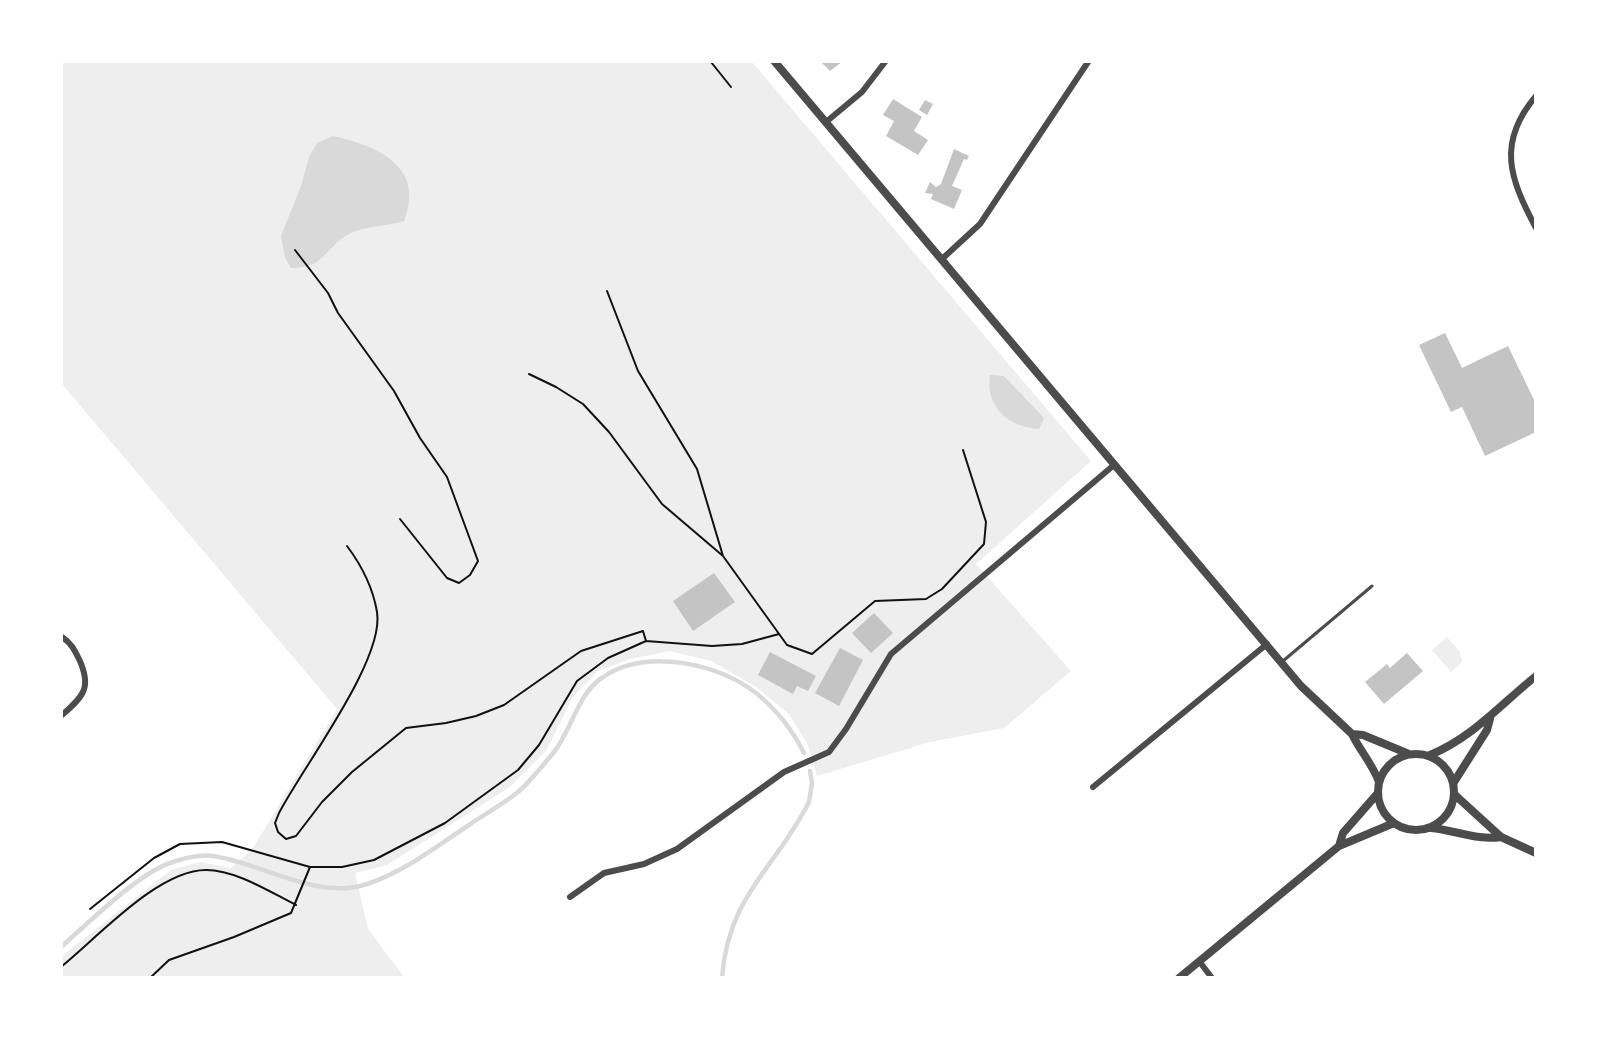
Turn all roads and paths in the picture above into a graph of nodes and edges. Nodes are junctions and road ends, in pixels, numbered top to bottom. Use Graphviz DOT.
graph roads {
  1 [pos="711,62"];
  2 [pos="776,62"];
  3 [pos="885,62"];
  4 [pos="1088,62"];
  5 [pos="731,87"];
  6 [pos="1536,96"];
  7 [pos="826,122"];
  8 [pos="1536,228"];
  9 [pos="295,249"];
  10 [pos="942,259"];
  11 [pos="607,291"];
  12 [pos="530,375"];
  13 [pos="963,450"];
  14 [pos="1114,465"];
  15 [pos="400,519"];
  16 [pos="347,546"];
  17 [pos="723,556"];
  18 [pos="1372,586"];
  19 [pos="779,634"];
  20 [pos="62,637"];
  21 [pos="646,641"];
  22 [pos="1267,644"];
  23 [pos="1282,663"];
  24 [pos="1536,676"];
  25 [pos="62,715"];
  26 [pos="1490,719"];
  27 [pos="1352,734"];
  28 [pos="1409,754"];
  29 [pos="1430,755"];
  30 [pos="1379,782"];
  31 [pos="1454,782"];
  32 [pos="1093,787"];
  33 [pos="1378,793"];
  34 [pos="1455,795"];
  35 [pos="1394,823"];
  36 [pos="1430,828"];
  37 [pos="1501,837"];
  38 [pos="1339,846"];
  39 [pos="1536,853"];
  40 [pos="310,867"];
  41 [pos="570,897"];
  42 [pos="297,905"];
  43 [pos="90,909"];
  44 [pos="1199,961"];
  45 [pos="62,966"];
  46 [pos="150,978"];
  47 [pos="1179,978"];
  48 [pos="1212,978"];
  1 -- 5 [label="path"];
  2 -- 7 [label="street"];
  3 -- 7 [label="street"];
  4 -- 10 [label="street"];
  6 -- 8 [label="street"];
  7 -- 10 [label="street"];
  9 -- 15 [label="path"];
  10 -- 14 [label="street"];
  11 -- 17 [label="path"];
  12 -- 17 [label="path"];
  13 -- 19 [label="path"];
  14 -- 22 [label="street"];
  14 -- 41 [label="street"];
  16 -- 21 [label="path"];
  17 -- 19 [label="path"];
  18 -- 23 [label="lane"];
  19 -- 21 [label="path"];
  20 -- 25 [label="street"];
  21 -- 40 [label="path"];
  22 -- 23 [label="street"];
  22 -- 32 [label="street"];
  23 -- 27 [label="street"];
  24 -- 26 [label="street"];
  26 -- 29 [label="street"];
  26 -- 31 [label="street"];
  27 -- 28 [label="street"];
  27 -- 30 [label="street"];
  28 -- 29 [label="street"];
  28 -- 30 [label="street"];
  29 -- 31 [label="street"];
  30 -- 33 [label="street"];
  31 -- 34 [label="street"];
  33 -- 35 [label="street"];
  33 -- 38 [label="street"];
  34 -- 36 [label="street"];
  34 -- 37 [label="street"];
  35 -- 36 [label="street"];
  35 -- 38 [label="street"];
  36 -- 37 [label="street"];
  37 -- 39 [label="street"];
  38 -- 44 [label="street"];
  40 -- 42 [label="path"];
  40 -- 43 [label="path"];
  42 -- 45 [label="path"];
  42 -- 46 [label="path"];
  44 -- 47 [label="street"];
  44 -- 48 [label="street"];
}
